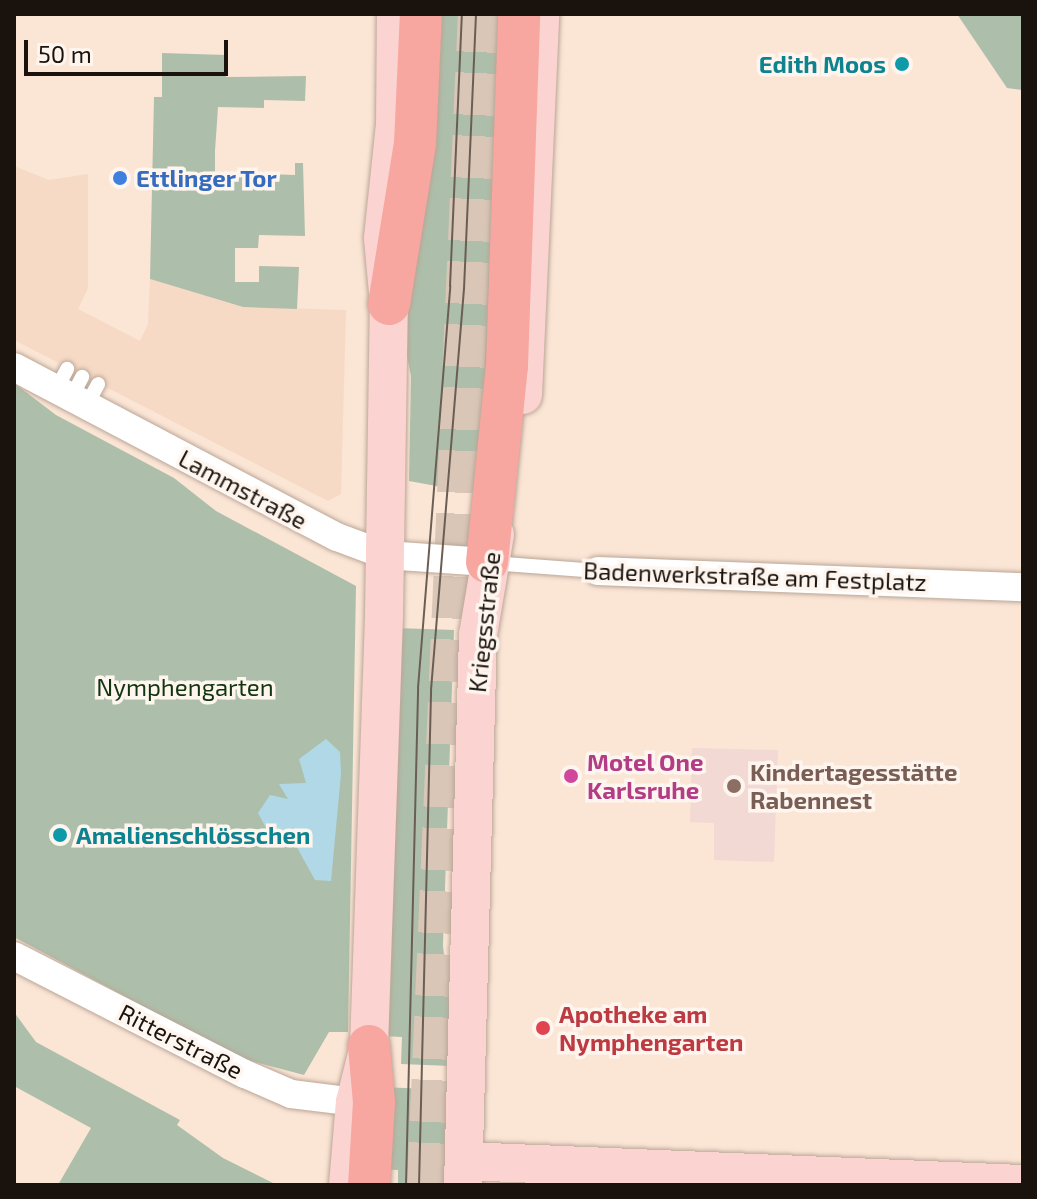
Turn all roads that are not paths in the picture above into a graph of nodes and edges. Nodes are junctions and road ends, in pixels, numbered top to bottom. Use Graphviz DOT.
graph roads {
  1 [pos="396,14"];
  2 [pos="421,14"];
  3 [pos="519,14"];
  4 [pos="540,14"];
  5 [pos="389,304"];
  6 [pos="14,367"];
  7 [pos="385,555"];
  8 [pos="487,562"];
  9 [pos="598,571"];
  10 [pos="1023,587"];
  11 [pos="14,956"];
  12 [pos="369,1046"];
  13 [pos="355,1102"];
  14 [pos="464,1173"];
  15 [pos="1017,1184"];
  16 [pos="348,1185"];
  17 [pos="369,1185"];
  1 -- 5 [label="main road"];
  2 -- 5 [label="main road"];
  3 -- 8 [label="main road"];
  4 -- 8 [label="main road, Kriegsstraße"];
  5 -- 7 [label="main road"];
  6 -- 7 [label="street, Lammstraße"];
  7 -- 8 [label="street, Lammstraße"];
  7 -- 12 [label="main road"];
  8 -- 9 [label="lane, Badenwerkstraße am Festplatz"];
  8 -- 14 [label="main road, Kriegsstraße"];
  9 -- 10 [label="street, Badenwerkstraße am Festplatz"];
  11 -- 13 [label="street, Ritterstraße"];
  12 -- 13 [label="main road"];
  12 -- 17 [label="main road"];
  13 -- 16 [label="main road"];
  14 -- 15 [label="main road"];
}
